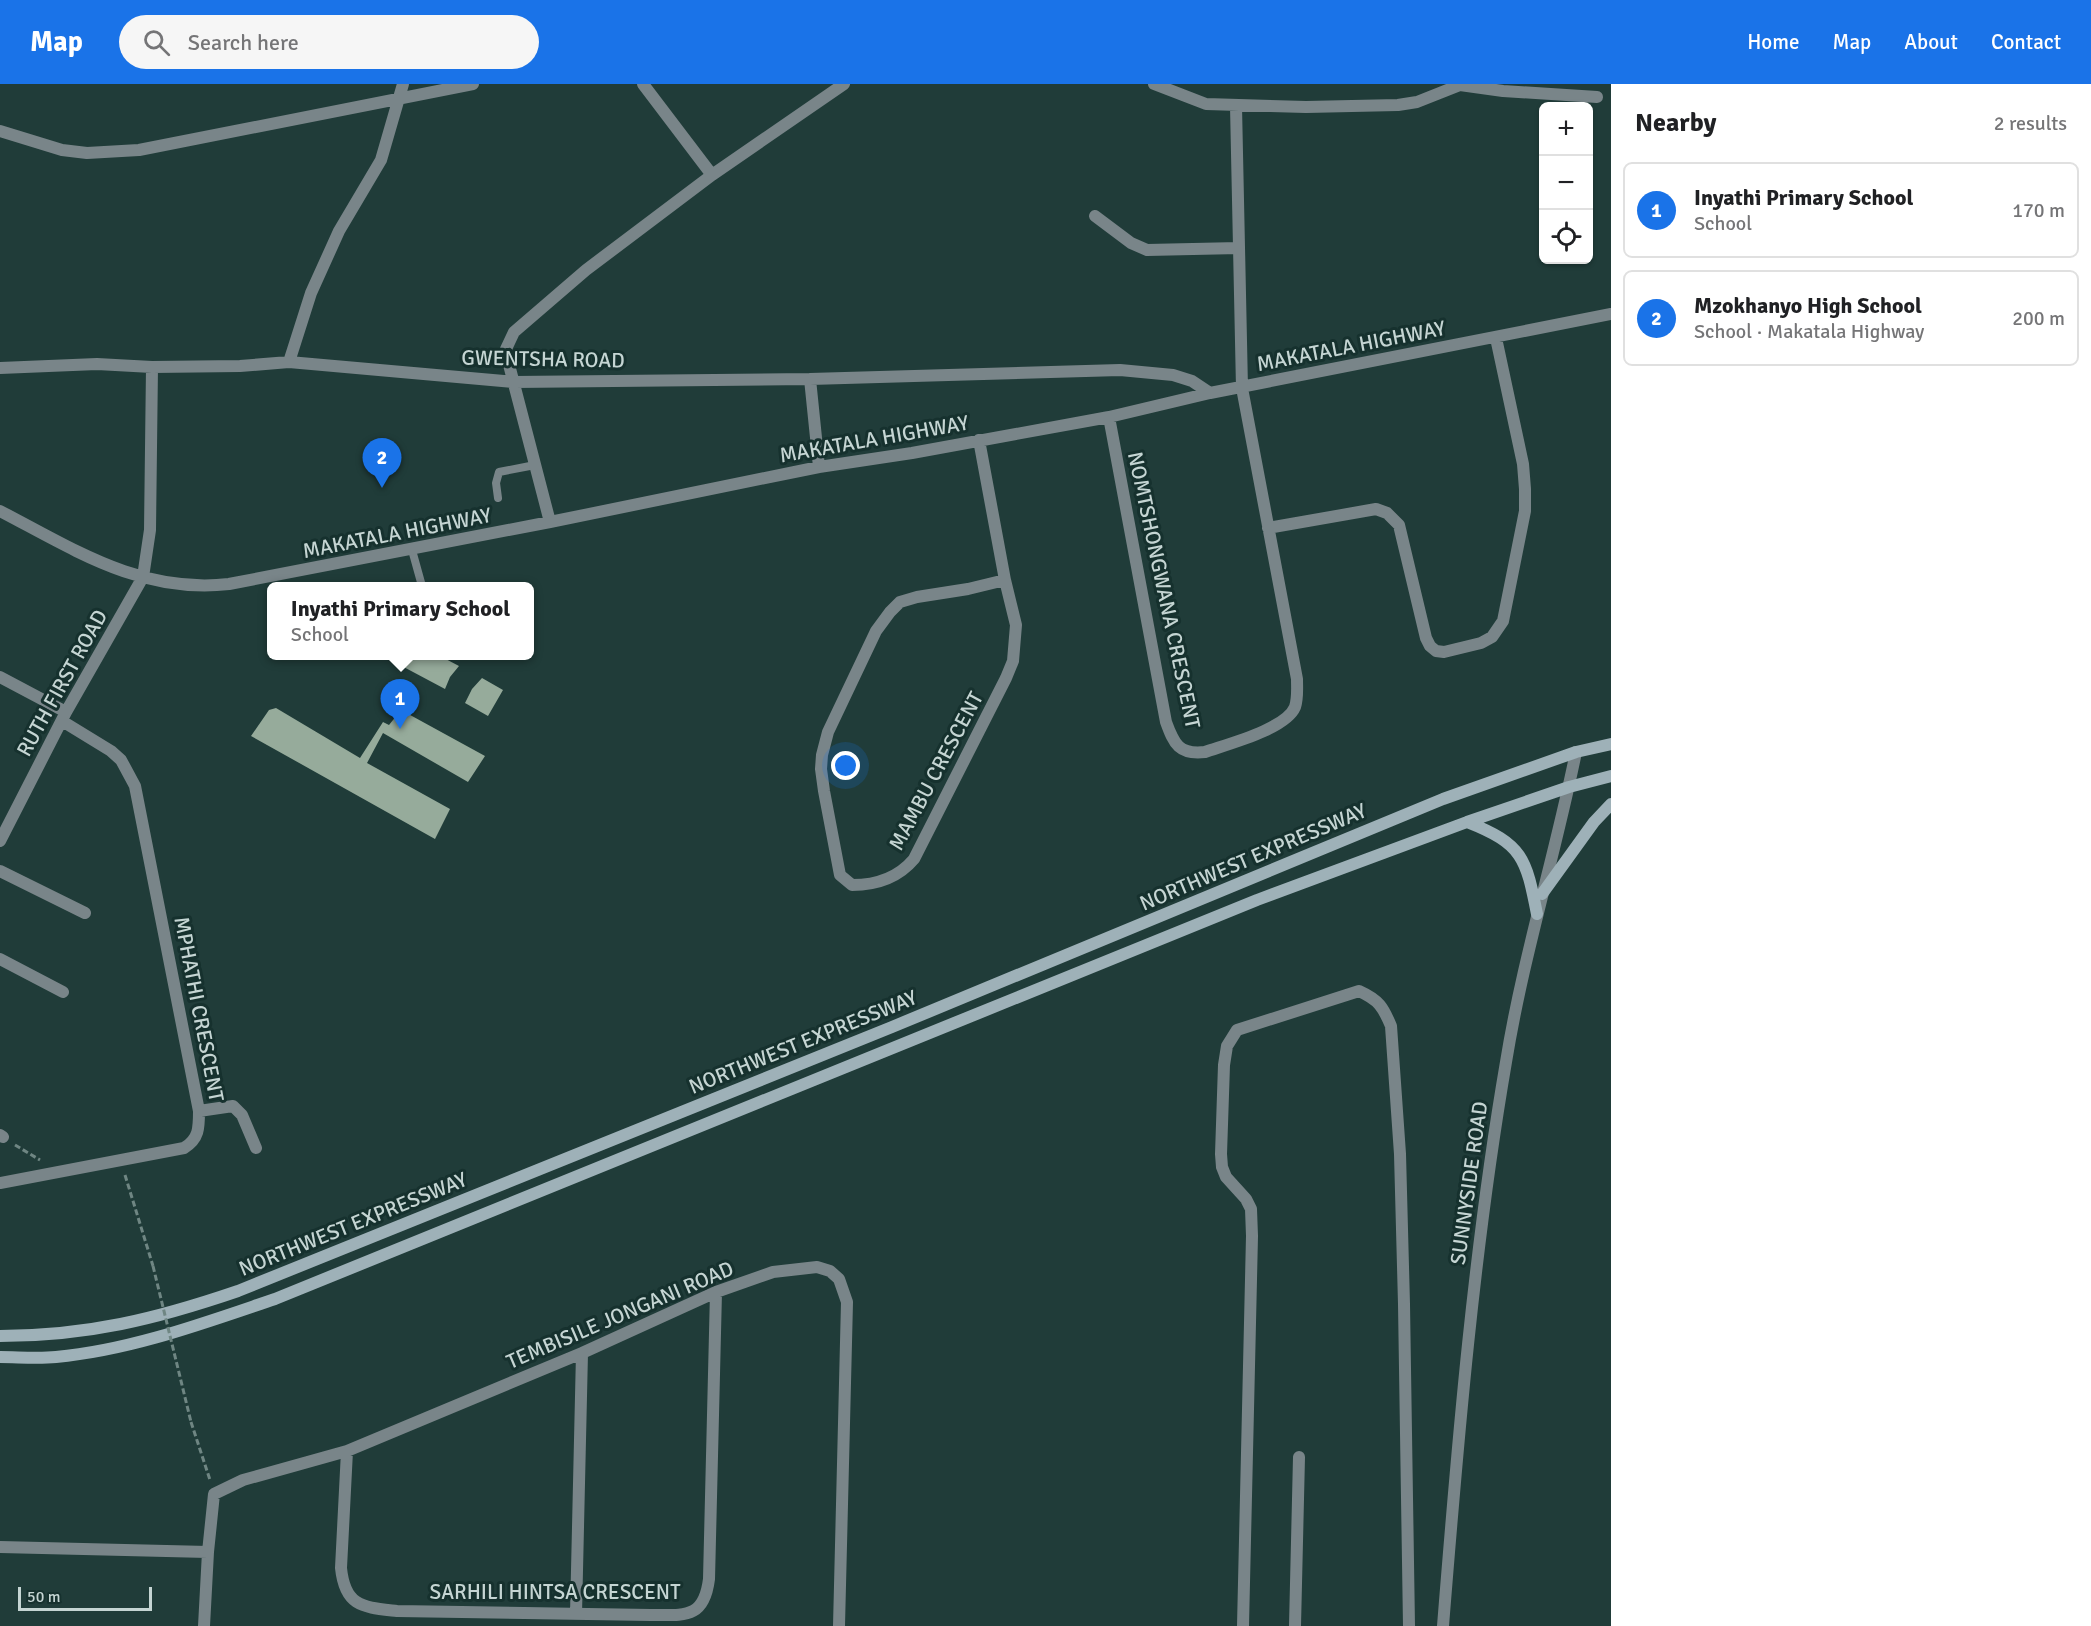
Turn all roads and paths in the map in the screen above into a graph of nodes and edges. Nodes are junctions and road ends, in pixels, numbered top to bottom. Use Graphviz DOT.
graph roads {
  1 [pos="404,84"];
  2 [pos="473,84"];
  3 [pos="643,84"];
  4 [pos="844,84"];
  5 [pos="1154,84"];
  6 [pos="1460,84"];
  7 [pos="1597,97"];
  8 [pos="400,99"];
  9 [pos="1236,106"];
  10 [pos="0,131"];
  11 [pos="712,175"];
  12 [pos="1095,216"];
  13 [pos="1239,248"];
  14 [pos="1611,314"];
  15 [pos="1496,338"];
  16 [pos="290,362"];
  17 [pos="152,367"];
  18 [pos="0,368"];
  19 [pos="810,379"];
  20 [pos="514,382"];
  21 [pos="1242,387"];
  22 [pos="1210,393"];
  23 [pos="1109,417"];
  24 [pos="980,440"];
  25 [pos="535,465"];
  26 [pos="819,467"];
  27 [pos="498,498"];
  28 [pos="0,511"];
  29 [pos="550,522"];
  30 [pos="1268,528"];
  31 [pos="412,550"];
  32 [pos="143,577"];
  33 [pos="1005,579"];
  34 [pos="421,582"];
  35 [pos="0,677"];
  36 [pos="64,716"];
  37 [pos="1611,744"];
  38 [pos="1576,752"];
  39 [pos="1611,776"];
  40 [pos="1569,787"];
  41 [pos="1611,804"];
  42 [pos="1467,822"];
  43 [pos="0,841"];
  44 [pos="0,871"];
  45 [pos="1542,894"];
  46 [pos="85,913"];
  47 [pos="1537,914"];
  48 [pos="0,959"];
  49 [pos="63,992"];
  50 [pos="199,1111"];
  51 [pos="2,1136"];
  52 [pos="256,1148"];
  53 [pos="121,1161"];
  54 [pos="60,1172"];
  55 [pos="0,1183"];
  56 [pos="716,1293"];
  57 [pos="0,1336"];
  58 [pos="582,1353"];
  59 [pos="0,1357"];
  60 [pos="347,1451"];
  61 [pos="1299,1457"];
  62 [pos="214,1494"];
  63 [pos="0,1547"];
  64 [pos="208,1552"];
  65 [pos="576,1614"];
  66 [pos="204,1626"];
  67 [pos="839,1626"];
  68 [pos="1243,1626"];
  69 [pos="1295,1626"];
  70 [pos="1409,1626"];
  71 [pos="1443,1626"];
  1 -- 8 [label="street"];
  2 -- 8 [label="street"];
  3 -- 11 [label="street"];
  4 -- 11 [label="street"];
  5 -- 9 [label="street"];
  6 -- 7 [label="street"];
  6 -- 9 [label="street"];
  8 -- 10 [label="street"];
  8 -- 16 [label="street"];
  9 -- 13 [label="street, NOMTSHONGWANA CRESCENT"];
  11 -- 20 [label="street"];
  12 -- 13 [label="street"];
  13 -- 21 [label="street, NOMTSHONGWANA CRESCENT"];
  14 -- 15 [label="street, MAKATALA HIGHWAY"];
  15 -- 21 [label="street, MAKATALA HIGHWAY"];
  15 -- 30 [label="street"];
  16 -- 17 [label="street, GWENTSHA ROAD"];
  16 -- 20 [label="street, GWENTSHA ROAD"];
  17 -- 18 [label="street, GWENTSHA ROAD"];
  17 -- 32 [label="street"];
  19 -- 20 [label="street, GWENTSHA ROAD"];
  19 -- 22 [label="street, GWENTSHA ROAD"];
  19 -- 26 [label="street"];
  20 -- 25 [label="street"];
  21 -- 22 [label="street, MAKATALA HIGHWAY"];
  21 -- 30 [label="street, NOMTSHONGWANA CRESCENT"];
  22 -- 23 [label="street, MAKATALA HIGHWAY"];
  23 -- 24 [label="street, MAKATALA HIGHWAY"];
  23 -- 30 [label="street, NOMTSHONGWANA CRESCENT"];
  24 -- 26 [label="street, MAKATALA HIGHWAY"];
  24 -- 33 [label="street, MAMBU CRESCENT"];
  25 -- 27 [label="lane"];
  25 -- 29 [label="street"];
  26 -- 29 [label="street, MAKATALA HIGHWAY"];
  28 -- 32 [label="street, MAKATALA HIGHWAY"];
  29 -- 31 [label="street, MAKATALA HIGHWAY"];
  31 -- 32 [label="street, MAKATALA HIGHWAY"];
  31 -- 34 [label="lane"];
  32 -- 36 [label="street, RUTH FIRST ROAD"];
  33 -- 33 [label="street, MAMBU CRESCENT"];
  35 -- 36 [label="street, MPHATHI CRESCENT"];
  36 -- 43 [label="street, RUTH FIRST ROAD"];
  36 -- 50 [label="street, MPHATHI CRESCENT"];
  37 -- 38 [label="main road, NORTHWEST EXPRESSWAY"];
  38 -- 40 [label="street, SUNNYSIDE ROAD"];
  38 -- 57 [label="main road, NORTHWEST EXPRESSWAY"];
  39 -- 40 [label="main road, NORTHWEST EXPRESSWAY"];
  40 -- 42 [label="main road, NORTHWEST EXPRESSWAY"];
  40 -- 45 [label="street, SUNNYSIDE ROAD"];
  41 -- 45 [label="main road"];
  42 -- 47 [label="main road"];
  42 -- 59 [label="main road, NORTHWEST EXPRESSWAY"];
  44 -- 46 [label="street"];
  45 -- 47 [label="street, SUNNYSIDE ROAD"];
  47 -- 71 [label="street, SUNNYSIDE ROAD"];
  48 -- 49 [label="street"];
  50 -- 52 [label="street"];
  50 -- 53 [label="street, MPHATHI CRESCENT"];
  51 -- 54 [label="path"];
  53 -- 54 [label="street, MPHATHI CRESCENT"];
  53 -- 62 [label="path, bridge"];
  54 -- 55 [label="street, MPHATHI CRESCENT"];
  56 -- 58 [label="street, TEMBISILE JONGANI ROAD"];
  56 -- 65 [label="street, SARHILI HINTSA CRESCENT"];
  56 -- 67 [label="street, TEMBISILE JONGANI ROAD"];
  58 -- 60 [label="street, TEMBISILE JONGANI ROAD"];
  58 -- 65 [label="street"];
  60 -- 62 [label="street, TEMBISILE JONGANI ROAD"];
  60 -- 65 [label="street, SARHILI HINTSA CRESCENT"];
  61 -- 69 [label="street"];
  62 -- 64 [label="street"];
  63 -- 64 [label="street"];
  64 -- 66 [label="street"];
  68 -- 70 [label="street"];
}
